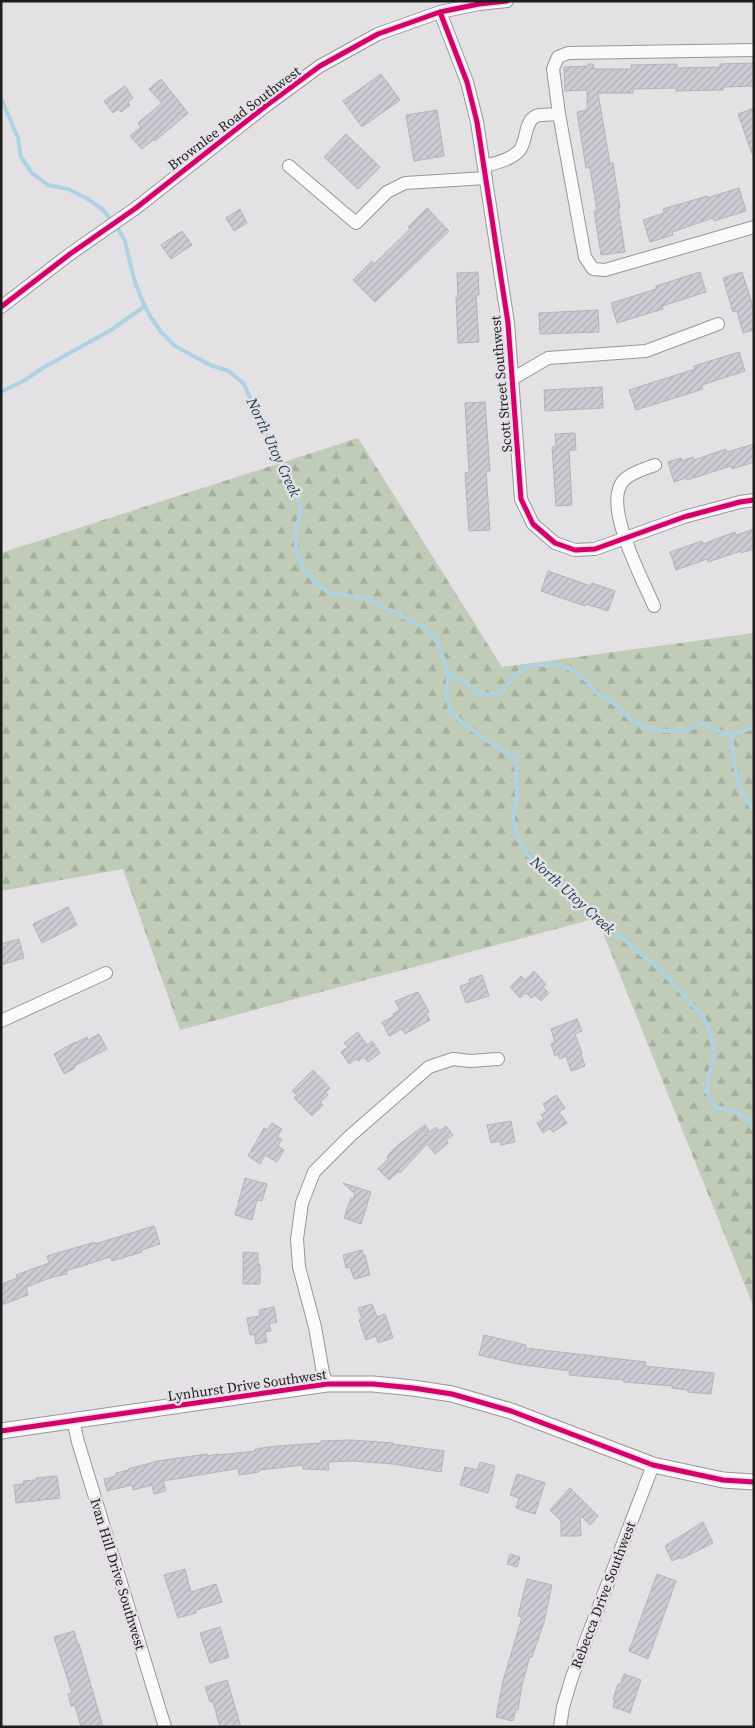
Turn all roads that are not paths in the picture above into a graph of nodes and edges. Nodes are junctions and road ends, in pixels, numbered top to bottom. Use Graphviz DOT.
graph roads {
  1 [pos="507,1"];
  2 [pos="440,12"];
  3 [pos="754,50"];
  4 [pos="559,114"];
  5 [pos="288,166"];
  6 [pos="485,172"];
  7 [pos="754,227"];
  8 [pos="1,307"];
  9 [pos="718,324"];
  10 [pos="512,379"];
  11 [pos="655,465"];
  12 [pos="754,500"];
  13 [pos="625,539"];
  14 [pos="654,606"];
  15 [pos="106,973"];
  16 [pos="1,1021"];
  17 [pos="498,1059"];
  18 [pos="327,1384"];
  19 [pos="73,1420"];
  20 [pos="1,1431"];
  21 [pos="653,1465"];
  22 [pos="754,1482"];
  23 [pos="165,1727"];
  24 [pos="560,1727"];
  1 -- 2 [label="street, Brownlee Road Southwest"];
  2 -- 6 [label="street, Scott Street Southwest"];
  2 -- 8 [label="street, Brownlee Road Southwest"];
  3 -- 4 [label="street"];
  4 -- 6 [label="street"];
  4 -- 7 [label="street"];
  5 -- 6 [label="street"];
  6 -- 10 [label="street, Scott Street Southwest"];
  9 -- 10 [label="street"];
  10 -- 13 [label="street, Scott Street Southwest"];
  11 -- 13 [label="street"];
  12 -- 13 [label="street, Scott Street Southwest"];
  13 -- 14 [label="street"];
  15 -- 16 [label="street"];
  17 -- 18 [label="street"];
  18 -- 19 [label="street, Lynhurst Drive Southwest"];
  18 -- 21 [label="street, Lynhurst Drive Southwest"];
  19 -- 20 [label="street, Lynhurst Drive Southwest"];
  19 -- 23 [label="street, Ivan Hill Drive Southwest"];
  21 -- 22 [label="street, Lynhurst Drive Southwest"];
  21 -- 24 [label="street, Rebecca Drive Southwest"];
}
